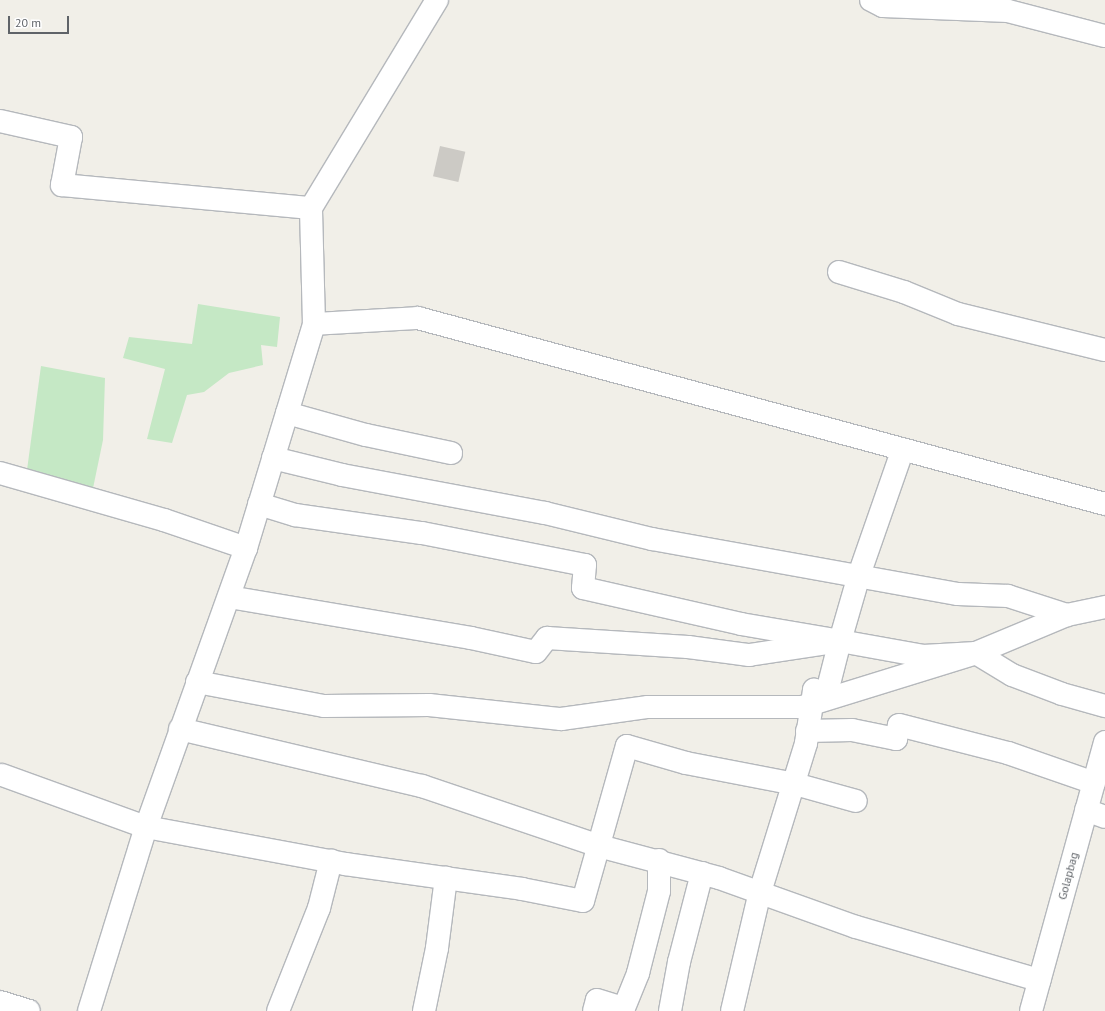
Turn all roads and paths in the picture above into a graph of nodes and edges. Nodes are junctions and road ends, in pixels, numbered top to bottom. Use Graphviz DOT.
graph roads {
  1 [pos="437,0"];
  2 [pos="871,0"];
  3 [pos="1105,36"];
  4 [pos="0,121"];
  5 [pos="311,208"];
  6 [pos="839,272"];
  7 [pos="314,324"];
  8 [pos="1105,350"];
  9 [pos="287,413"];
  10 [pos="904,449"];
  11 [pos="451,453"];
  12 [pos="273,458"];
  13 [pos="0,472"];
  14 [pos="259,504"];
  15 [pos="1105,504"];
  16 [pos="246,548"];
  17 [pos="859,575"];
  18 [pos="229,597"];
  19 [pos="1105,607"];
  20 [pos="1067,615"];
  21 [pos="840,641"];
  22 [pos="976,652"];
  23 [pos="197,682"];
  24 [pos="811,704"];
  25 [pos="1105,706"];
  26 [pos="180,729"];
  27 [pos="807,731"];
  28 [pos="1105,742"];
  29 [pos="1,777"];
  30 [pos="1094,783"];
  31 [pos="794,784"];
  32 [pos="856,801"];
  33 [pos="1096,814"];
  34 [pos="146,827"];
  35 [pos="599,846"];
  36 [pos="660,860"];
  37 [pos="331,861"];
  38 [pos="702,873"];
  39 [pos="446,878"];
  40 [pos="760,892"];
  41 [pos="1040,980"];
  42 [pos="0,1002"];
  43 [pos="29,1011"];
  44 [pos="89,1011"];
  45 [pos="278,1011"];
  46 [pos="424,1011"];
  47 [pos="594,1011"];
  48 [pos="670,1011"];
  49 [pos="732,1011"];
  50 [pos="1031,1011"];
  1 -- 5 [label="street"];
  2 -- 3 [label="street"];
  4 -- 5 [label="street"];
  5 -- 7 [label="street"];
  6 -- 8 [label="street"];
  7 -- 9 [label="street"];
  7 -- 10 [label="street"];
  9 -- 11 [label="street"];
  9 -- 12 [label="street"];
  10 -- 15 [label="street"];
  10 -- 17 [label="street"];
  12 -- 14 [label="street"];
  12 -- 17 [label="street"];
  13 -- 16 [label="street"];
  14 -- 16 [label="street"];
  14 -- 21 [label="street"];
  16 -- 18 [label="street"];
  17 -- 20 [label="street"];
  17 -- 21 [label="street"];
  18 -- 21 [label="street"];
  18 -- 23 [label="street"];
  19 -- 20 [label="street"];
  20 -- 22 [label="street"];
  21 -- 22 [label="street"];
  21 -- 24 [label="street"];
  22 -- 24 [label="street"];
  22 -- 25 [label="street"];
  23 -- 24 [label="street"];
  23 -- 26 [label="street"];
  24 -- 27 [label="street"];
  26 -- 34 [label="street"];
  26 -- 35 [label="street"];
  27 -- 30 [label="street"];
  27 -- 31 [label="street"];
  28 -- 30 [label="street, Golapbag"];
  29 -- 34 [label="street"];
  30 -- 33 [label="street, Golapbag"];
  31 -- 32 [label="street"];
  31 -- 35 [label="street"];
  31 -- 40 [label="street"];
  33 -- 41 [label="street, Golapbag"];
  34 -- 37 [label="street"];
  34 -- 44 [label="street"];
  35 -- 36 [label="street"];
  35 -- 39 [label="street"];
  36 -- 38 [label="street"];
  36 -- 47 [label="street"];
  37 -- 39 [label="street"];
  37 -- 45 [label="street"];
  38 -- 40 [label="street"];
  38 -- 48 [label="street"];
  39 -- 46 [label="street"];
  40 -- 41 [label="street"];
  40 -- 49 [label="street"];
  41 -- 50 [label="street, Golapbag"];
  42 -- 43 [label="street"];
}
